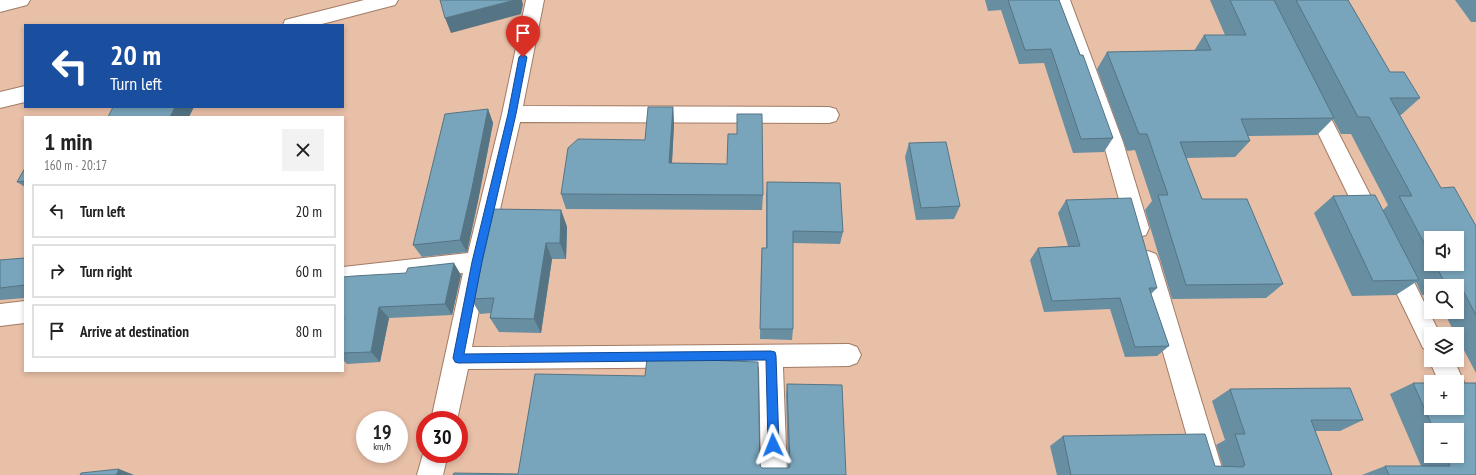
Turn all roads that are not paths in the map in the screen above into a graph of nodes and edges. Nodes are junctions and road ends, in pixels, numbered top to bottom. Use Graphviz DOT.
graph roads {
  1 [pos="21,0"];
  2 [pos="389,0"];
  3 [pos="535,0"];
  4 [pos="1061,0"];
  5 [pos="0,6"];
  6 [pos="296,24"];
  7 [pos="1304,85"];
  8 [pos="24,94"];
  9 [pos="0,100"];
  10 [pos="512,114"];
  11 [pos="829,115"];
  12 [pos="477,262"];
  13 [pos="344,277"];
  14 [pos="24,312"];
  15 [pos="0,315"];
  16 [pos="1425,327"];
  17 [pos="849,355"];
  18 [pos="771,356"];
  19 [pos="458,358"];
  20 [pos="446,411"];
  21 [pos="433,463"];
  22 [pos="430,475"];
  23 [pos="774,475"];
  24 [pos="1211,475"];
  1 -- 5 [label="street"];
  2 -- 6 [label="street"];
  3 -- 10 [label="street"];
  4 -- 24 [label="street"];
  7 -- 16 [label="street"];
  8 -- 9 [label="street"];
  10 -- 11 [label="street"];
  10 -- 12 [label="street"];
  12 -- 13 [label="street"];
  12 -- 19 [label="street"];
  14 -- 15 [label="street"];
  17 -- 18 [label="street"];
  18 -- 19 [label="street"];
  18 -- 23 [label="street"];
  19 -- 20 [label="street"];
  21 -- 22 [label="street"];
}
